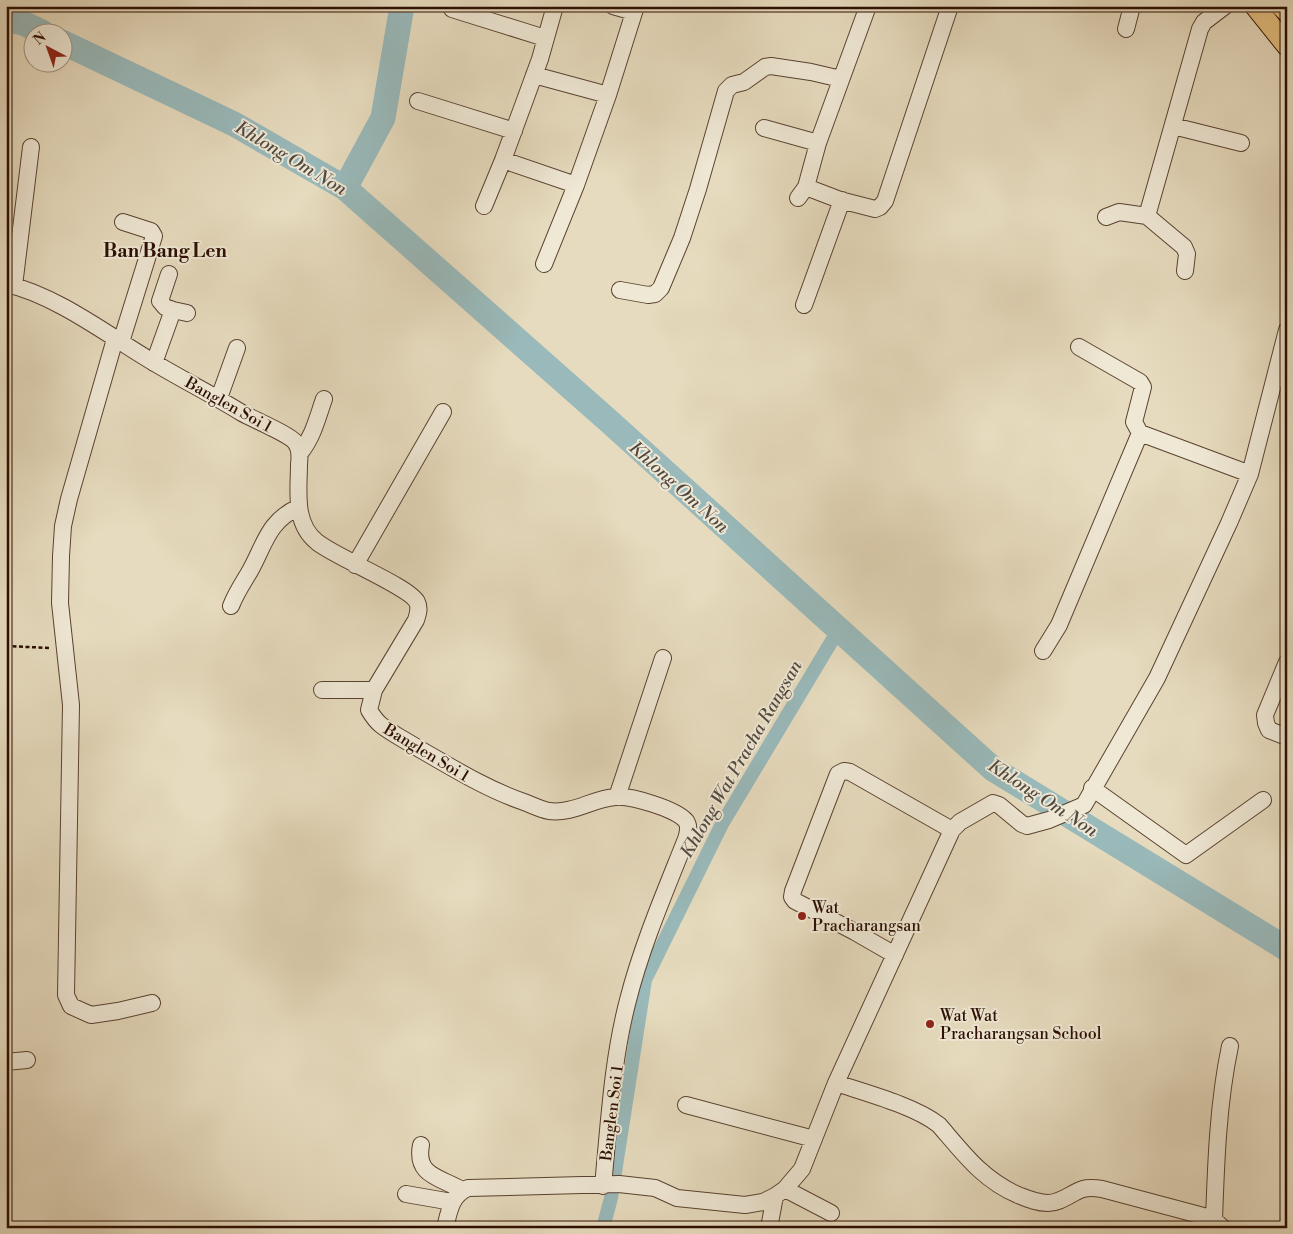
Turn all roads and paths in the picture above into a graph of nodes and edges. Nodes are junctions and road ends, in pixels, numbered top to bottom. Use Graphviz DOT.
graph roads {
  1 [pos="555,6"];
  2 [pos="613,6"];
  3 [pos="868,6"];
  4 [pos="950,6"];
  5 [pos="1132,6"];
  6 [pos="1225,6"];
  7 [pos="1254,6"];
  8 [pos="1282,6"];
  9 [pos="452,9"];
  10 [pos="635,9"];
  11 [pos="474,11"];
  12 [pos="1287,11"];
  13 [pos="1126,29"];
  14 [pos="545,38"];
  15 [pos="1287,46"];
  16 [pos="534,75"];
  17 [pos="841,79"];
  18 [pos="608,95"];
  19 [pos="418,101"];
  20 [pos="1174,126"];
  21 [pos="764,128"];
  22 [pos="514,131"];
  23 [pos="1242,142"];
  24 [pos="818,143"];
  25 [pos="31,147"];
  26 [pos="504,160"];
  27 [pos="576,185"];
  28 [pos="842,200"];
  29 [pos="484,206"];
  30 [pos="1147,216"];
  31 [pos="1106,217"];
  32 [pos="123,222"];
  33 [pos="544,264"];
  34 [pos="1185,271"];
  35 [pos="169,274"];
  36 [pos="10,285"];
  37 [pos="620,290"];
  38 [pos="804,305"];
  39 [pos="1287,330"];
  40 [pos="118,340"];
  41 [pos="1079,347"];
  42 [pos="237,348"];
  43 [pos="154,363"];
  44 [pos="218,398"];
  45 [pos="324,399"];
  46 [pos="443,412"];
  47 [pos="1140,433"];
  48 [pos="300,453"];
  49 [pos="1250,474"];
  50 [pos="299,507"];
  51 [pos="355,565"];
  52 [pos="231,606"];
  53 [pos="6,646"];
  54 [pos="65,649"];
  55 [pos="1043,651"];
  56 [pos="663,658"];
  57 [pos="1287,662"];
  58 [pos="322,690"];
  59 [pos="374,690"];
  60 [pos="1287,737"];
  61 [pos="1092,788"];
  62 [pos="617,796"];
  63 [pos="1264,800"];
  64 [pos="952,830"];
  65 [pos="895,955"];
  66 [pos="152,1003"];
  67 [pos="1230,1046"];
  68 [pos="27,1060"];
  69 [pos="6,1062"];
  70 [pos="836,1083"];
  71 [pos="686,1105"];
  72 [pos="814,1139"];
  73 [pos="421,1145"];
  74 [pos="609,1185"];
  75 [pos="780,1193"];
  76 [pos="406,1194"];
  77 [pos="457,1196"];
  78 [pos="831,1213"];
  79 [pos="1218,1224"];
  80 [pos="445,1228"];
  81 [pos="769,1228"];
  1 -- 14 [label="street"];
  2 -- 10 [label="street"];
  3 -- 17 [label="street"];
  4 -- 28 [label="street"];
  5 -- 13 [label="street"];
  6 -- 20 [label="street"];
  7 -- 15 [label="main road"];
  8 -- 12 [label="main road"];
  9 -- 11 [label="street"];
  10 -- 18 [label="street"];
  11 -- 14 [label="street"];
  14 -- 16 [label="street"];
  16 -- 18 [label="street"];
  16 -- 22 [label="street"];
  17 -- 24 [label="street"];
  17 -- 37 [label="street"];
  18 -- 27 [label="street"];
  19 -- 22 [label="street"];
  20 -- 23 [label="street"];
  20 -- 30 [label="street"];
  21 -- 24 [label="street"];
  22 -- 26 [label="street"];
  24 -- 28 [label="street"];
  25 -- 36 [label="street"];
  26 -- 27 [label="street"];
  26 -- 29 [label="street"];
  27 -- 33 [label="street"];
  28 -- 38 [label="street"];
  30 -- 31 [label="street"];
  30 -- 34 [label="street"];
  32 -- 40 [label="street"];
  35 -- 43 [label="street"];
  36 -- 40 [label="street, Banglen Soi 1"];
  39 -- 49 [label="street"];
  40 -- 43 [label="street, Banglen Soi 1"];
  40 -- 54 [label="street"];
  41 -- 47 [label="street"];
  42 -- 44 [label="street"];
  43 -- 44 [label="street, Banglen Soi 1"];
  44 -- 48 [label="street, Banglen Soi 1"];
  45 -- 48 [label="street"];
  46 -- 51 [label="street"];
  47 -- 49 [label="street"];
  47 -- 55 [label="street"];
  48 -- 50 [label="street, Banglen Soi 1"];
  49 -- 61 [label="street"];
  50 -- 51 [label="street, Banglen Soi 1"];
  50 -- 52 [label="street"];
  51 -- 59 [label="street, Banglen Soi 1"];
  53 -- 54 [label="path"];
  54 -- 66 [label="street"];
  56 -- 62 [label="street"];
  57 -- 60 [label="street"];
  58 -- 59 [label="street"];
  59 -- 62 [label="street, Banglen Soi 1"];
  61 -- 63 [label="street"];
  61 -- 64 [label="street"];
  62 -- 74 [label="street, Banglen Soi 1"];
  64 -- 65 [label="street"];
  64 -- 65 [label="street"];
  65 -- 70 [label="street"];
  67 -- 79 [label="street"];
  68 -- 69 [label="street"];
  70 -- 72 [label="street"];
  70 -- 79 [label="street"];
  71 -- 72 [label="street"];
  72 -- 75 [label="street"];
  73 -- 77 [label="street"];
  74 -- 75 [label="street"];
  74 -- 77 [label="street"];
  75 -- 78 [label="street"];
  75 -- 81 [label="street"];
  76 -- 77 [label="street"];
  77 -- 80 [label="street"];
}
